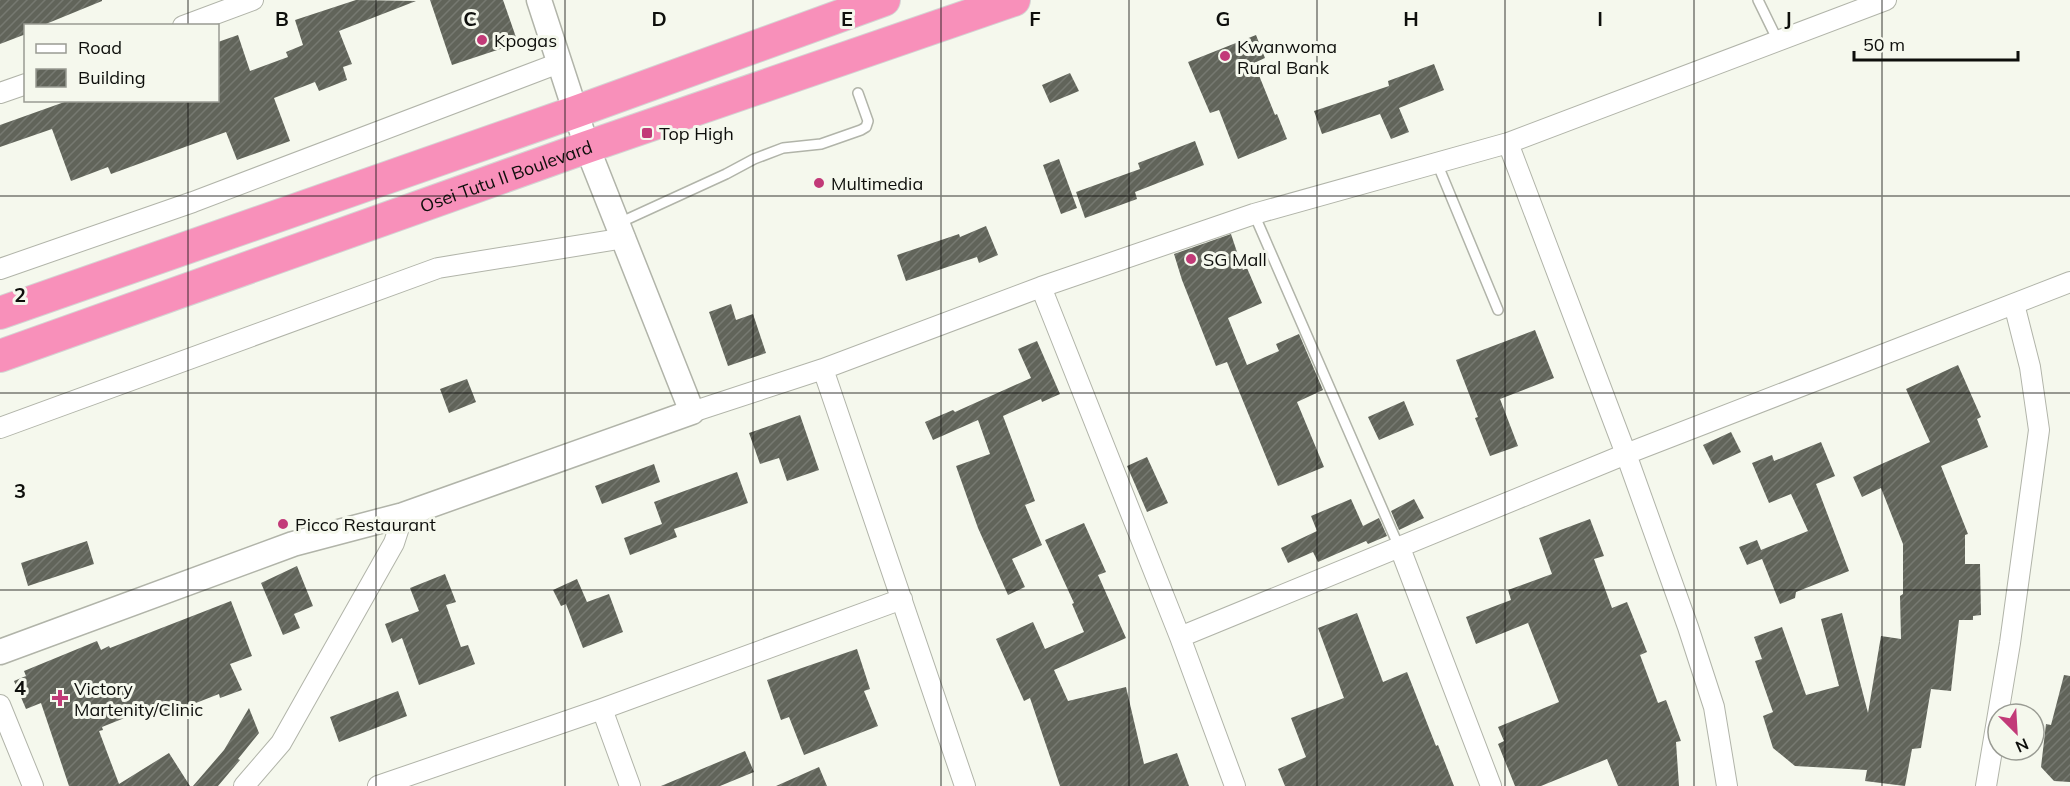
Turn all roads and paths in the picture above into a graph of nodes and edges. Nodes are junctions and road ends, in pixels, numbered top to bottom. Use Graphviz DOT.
graph roads {
  1 [pos="253,0"];
  2 [pos="539,0"];
  3 [pos="885,0"];
  4 [pos="1014,0"];
  5 [pos="1758,0"];
  6 [pos="1886,0"];
  7 [pos="845,8"];
  8 [pos="188,24"];
  9 [pos="1778,41"];
  10 [pos="559,63"];
  11 [pos="24,85"];
  12 [pos="0,93"];
  13 [pos="858,93"];
  14 [pos="574,112"];
  15 [pos="1508,143"];
  16 [pos="587,147"];
  17 [pos="1437,163"];
  18 [pos="1254,214"];
  19 [pos="622,231"];
  20 [pos="0,269"];
  21 [pos="2070,282"];
  22 [pos="1041,287"];
  23 [pos="2014,304"];
  24 [pos="1498,310"];
  25 [pos="0,313"];
  26 [pos="0,356"];
  27 [pos="823,369"];
  28 [pos="692,412"];
  29 [pos="0,428"];
  30 [pos="1626,454"];
  31 [pos="403,515"];
  32 [pos="1400,548"];
  33 [pos="902,599"];
  34 [pos="1180,637"];
  35 [pos="0,652"];
  36 [pos="0,705"];
  37 [pos="602,709"];
  38 [pos="33,786"];
  39 [pos="244,786"];
  40 [pos="378,786"];
  41 [pos="630,786"];
  42 [pos="965,786"];
  43 [pos="1235,786"];
  44 [pos="1491,786"];
  45 [pos="1727,786"];
  46 [pos="1986,786"];
  1 -- 8 [label="street"];
  2 -- 10 [label="street"];
  3 -- 7 [label="highway, Osei Tutu II Boulevard"];
  4 -- 16 [label="highway, Osei Tutu II Boulevard"];
  5 -- 9 [label="lane"];
  6 -- 9 [label="street"];
  7 -- 14 [label="highway, Osei Tutu II Boulevard"];
  9 -- 15 [label="street"];
  10 -- 14 [label="street"];
  10 -- 20 [label="street"];
  11 -- 12 [label="street"];
  13 -- 19 [label="lane"];
  14 -- 16 [label="street"];
  14 -- 25 [label="highway, Osei Tutu II Boulevard"];
  15 -- 17 [label="street"];
  15 -- 30 [label="street"];
  16 -- 19 [label="street"];
  16 -- 26 [label="highway, Osei Tutu II Boulevard"];
  17 -- 18 [label="street"];
  17 -- 24 [label="lane"];
  18 -- 22 [label="street"];
  18 -- 32 [label="lane"];
  19 -- 28 [label="street"];
  19 -- 29 [label="street"];
  21 -- 23 [label="street"];
  22 -- 27 [label="street"];
  22 -- 34 [label="street"];
  23 -- 30 [label="street"];
  23 -- 46 [label="street"];
  27 -- 28 [label="street"];
  27 -- 33 [label="street"];
  28 -- 31 [label="street"];
  30 -- 32 [label="street"];
  30 -- 45 [label="street"];
  31 -- 35 [label="street"];
  31 -- 39 [label="street"];
  32 -- 34 [label="street"];
  32 -- 44 [label="street"];
  33 -- 37 [label="street"];
  33 -- 42 [label="street"];
  34 -- 43 [label="street"];
  36 -- 38 [label="street"];
  37 -- 40 [label="street"];
  37 -- 41 [label="street"];
}
